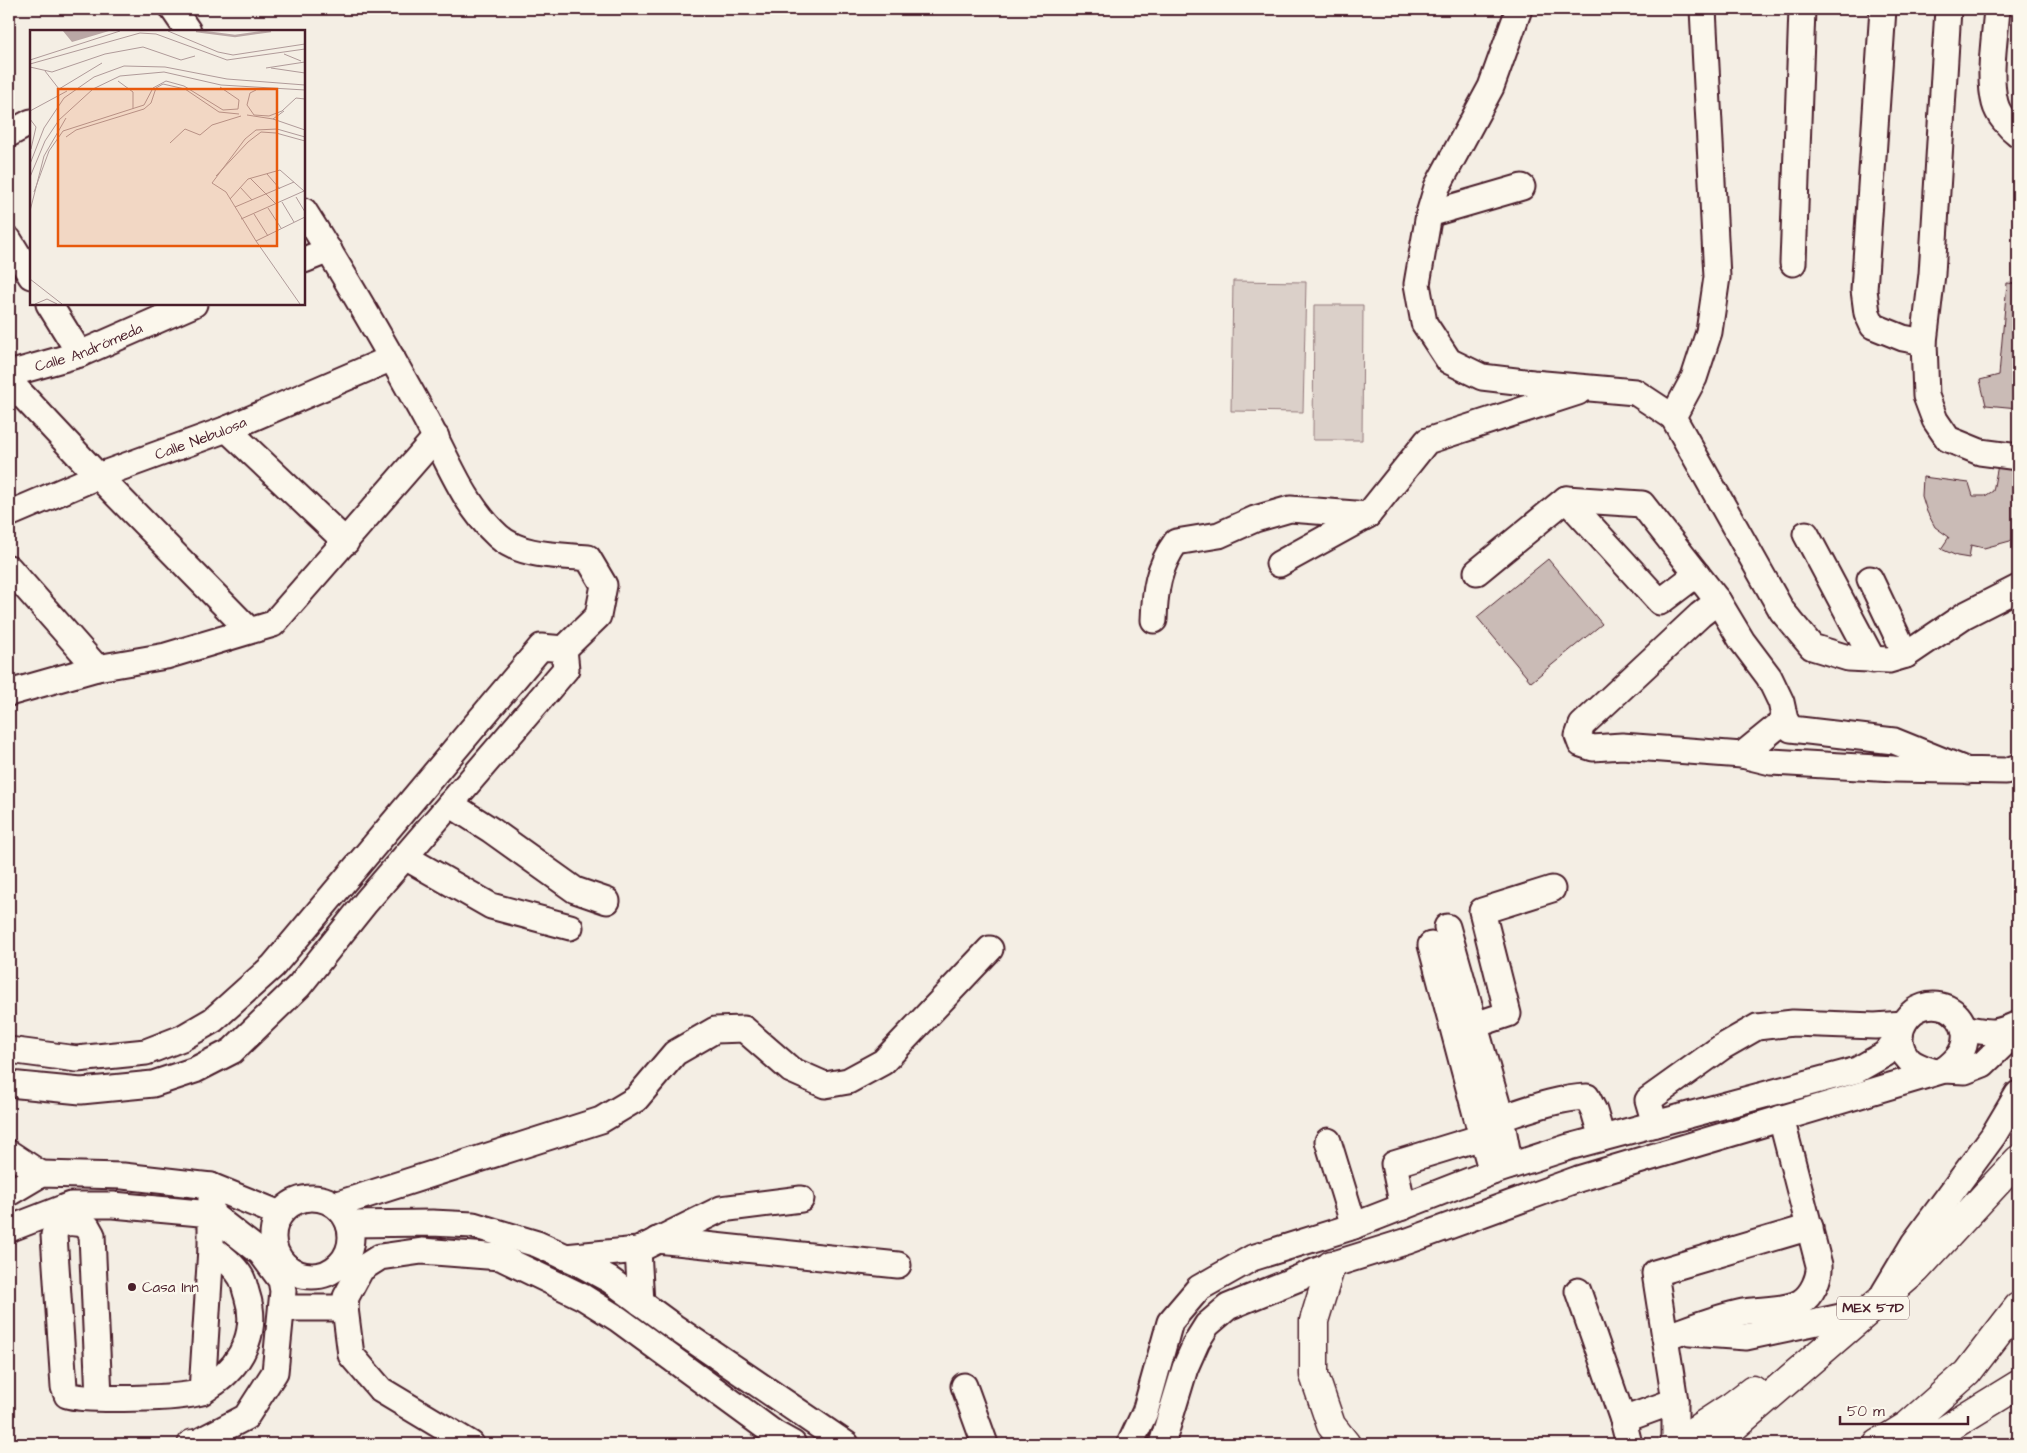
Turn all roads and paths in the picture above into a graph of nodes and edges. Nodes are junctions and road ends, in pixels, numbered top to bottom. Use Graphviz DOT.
graph roads {
  1 [pos="173,9"];
  2 [pos="1519,9"];
  3 [pos="1703,9"];
  4 [pos="1802,9"];
  5 [pos="1883,9"];
  6 [pos="1948,9"];
  7 [pos="1997,9"];
  8 [pos="187,30"];
  9 [pos="30,123"];
  10 [pos="9,134"];
  11 [pos="2018,134"];
  12 [pos="1522,187"];
  13 [pos="305,212"];
  14 [pos="1429,214"];
  15 [pos="9,240"];
  16 [pos="329,250"];
  17 [pos="305,260"];
  18 [pos="1793,263"];
  19 [pos="30,274"];
  20 [pos="50,305"];
  21 [pos="192,305"];
  22 [pos="1924,342"];
  23 [pos="80,354"];
  24 [pos="392,358"];
  25 [pos="9,374"];
  26 [pos="9,381"];
  27 [pos="1590,388"];
  28 [pos="1673,417"];
  29 [pos="227,429"];
  30 [pos="436,437"];
  31 [pos="2018,457"];
  32 [pos="98,476"];
  33 [pos="1566,499"];
  34 [pos="9,514"];
  35 [pos="1368,515"];
  36 [pos="1806,534"];
  37 [pos="346,542"];
  38 [pos="1279,564"];
  39 [pos="9,568"];
  40 [pos="1477,572"];
  41 [pos="1697,574"];
  42 [pos="1870,579"];
  43 [pos="2018,588"];
  44 [pos="1718,601"];
  45 [pos="1154,620"];
  46 [pos="249,630"];
  47 [pos="564,649"];
  48 [pos="1906,655"];
  49 [pos="1873,660"];
  50 [pos="97,668"];
  51 [pos="9,692"];
  52 [pos="1788,724"];
  53 [pos="1894,741"];
  54 [pos="1742,755"];
  55 [pos="1771,762"];
  56 [pos="2018,767"];
  57 [pos="1894,769"];
  58 [pos="1968,771"];
  59 [pos="450,804"];
  60 [pos="405,856"];
  61 [pos="343,884"];
  62 [pos="1552,889"];
  63 [pos="607,901"];
  64 [pos="366,902"];
  65 [pos="570,927"];
  66 [pos="990,949"];
  67 [pos="2018,1024"];
  68 [pos="1475,1025"];
  69 [pos="1964,1028"];
  70 [pos="1902,1030"];
  71 [pos="2018,1030"];
  72 [pos="9,1050"];
  73 [pos="1939,1071"];
  74 [pos="9,1084"];
  75 [pos="2018,1094"];
  76 [pos="1501,1118"];
  77 [pos="1781,1118"];
  78 [pos="1654,1124"];
  79 [pos="1482,1137"];
  80 [pos="1602,1138"];
  81 [pos="1328,1141"];
  82 [pos="1568,1147"];
  83 [pos="9,1153"];
  84 [pos="2018,1160"];
  85 [pos="1501,1169"];
  86 [pos="41,1174"];
  87 [pos="123,1176"];
  88 [pos="1578,1179"];
  89 [pos="211,1186"];
  90 [pos="9,1193"];
  91 [pos="801,1199"];
  92 [pos="113,1205"];
  93 [pos="1403,1207"];
  94 [pos="211,1214"];
  95 [pos="280,1214"];
  96 [pos="342,1214"];
  97 [pos="1354,1226"];
  98 [pos="1810,1227"];
  99 [pos="9,1229"];
  100 [pos="648,1245"];
  101 [pos="211,1248"];
  102 [pos="565,1257"];
  103 [pos="276,1263"];
  104 [pos="898,1265"];
  105 [pos="1330,1265"];
  106 [pos="319,1276"];
  107 [pos="351,1279"];
  108 [pos="1578,1291"];
  109 [pos="641,1303"];
  110 [pos="2018,1307"];
  111 [pos="282,1308"];
  112 [pos="1867,1313"];
  113 [pos="674,1327"];
  114 [pos="1672,1335"];
  115 [pos="653,1346"];
  116 [pos="2018,1385"];
  117 [pos="964,1386"];
  118 [pos="202,1392"];
  119 [pos="99,1398"];
  120 [pos="1675,1401"];
  121 [pos="1624,1420"];
  122 [pos="193,1444"];
  123 [pos="472,1444"];
  124 [pos="793,1444"];
  125 [pos="846,1444"];
  126 [pos="985,1444"];
  127 [pos="1130,1444"];
  128 [pos="1162,1444"];
  129 [pos="1346,1444"];
  130 [pos="1629,1444"];
  131 [pos="1674,1444"];
  132 [pos="1714,1444"];
  133 [pos="1878,1444"];
  134 [pos="1922,1444"];
  1 -- 8 [label="street"];
  2 -- 14 [label="street"];
  3 -- 28 [label="street"];
  4 -- 18 [label="street"];
  5 -- 22 [label="street"];
  6 -- 22 [label="street"];
  7 -- 11 [label="street"];
  9 -- 10 [label="street"];
  12 -- 14 [label="street"];
  13 -- 16 [label="street"];
  14 -- 27 [label="street"];
  15 -- 19 [label="street"];
  16 -- 17 [label="street"];
  16 -- 24 [label="street"];
  20 -- 23 [label="street"];
  21 -- 23 [label="street, Calle Andrómeda"];
  22 -- 31 [label="street"];
  23 -- 25 [label="street, Calle Andrómeda"];
  24 -- 29 [label="street, Calle Nebulosa"];
  24 -- 30 [label="street"];
  26 -- 32 [label="street"];
  27 -- 28 [label="street"];
  27 -- 35 [label="street"];
  28 -- 49 [label="street"];
  29 -- 32 [label="street, Calle Nebulosa"];
  29 -- 37 [label="street"];
  30 -- 37 [label="street"];
  30 -- 47 [label="street"];
  32 -- 34 [label="street, Calle Nebulosa"];
  32 -- 46 [label="street"];
  33 -- 40 [label="street"];
  33 -- 41 [label="street"];
  33 -- 41 [label="street"];
  35 -- 38 [label="street"];
  35 -- 45 [label="street"];
  36 -- 49 [label="street"];
  37 -- 46 [label="street"];
  39 -- 50 [label="street"];
  41 -- 44 [label="street"];
  42 -- 48 [label="street"];
  43 -- 48 [label="street"];
  44 -- 52 [label="street"];
  44 -- 54 [label="street"];
  46 -- 50 [label="street"];
  47 -- 59 [label="street"];
  47 -- 61 [label="street"];
  48 -- 49 [label="street"];
  50 -- 51 [label="street"];
  52 -- 53 [label="street"];
  52 -- 54 [label="street"];
  52 -- 55 [label="street"];
  53 -- 57 [label="street"];
  53 -- 58 [label="street"];
  54 -- 55 [label="street"];
  55 -- 57 [label="street"];
  56 -- 58 [label="street"];
  57 -- 58 [label="street"];
  59 -- 60 [label="street"];
  59 -- 63 [label="street"];
  60 -- 64 [label="street"];
  60 -- 65 [label="street"];
  61 -- 64 [label="street"];
  61 -- 72 [label="street"];
  62 -- 68 [label="street"];
  64 -- 74 [label="street"];
  66 -- 96 [label="street"];
  67 -- 69 [label="street"];
  68 -- 76 [label="street"];
  68 -- 79 [label="street"];
  69 -- 70 [label="street"];
  69 -- 73 [label="street"];
  70 -- 73 [label="street"];
  70 -- 78 [label="street"];
  70 -- 78 [label="street"];
  71 -- 73 [label="street"];
  73 -- 77 [label="street"];
  75 -- 112 [label="street"];
  76 -- 80 [label="street"];
  76 -- 85 [label="street"];
  77 -- 88 [label="street"];
  77 -- 98 [label="street"];
  78 -- 80 [label="street"];
  79 -- 85 [label="street"];
  79 -- 93 [label="street"];
  80 -- 82 [label="street"];
  81 -- 97 [label="street"];
  82 -- 85 [label="street"];
  82 -- 88 [label="street"];
  83 -- 86 [label="street"];
  84 -- 112 [label="highway, MEX 57D"];
  85 -- 93 [label="street"];
  86 -- 87 [label="street"];
  86 -- 90 [label="street"];
  87 -- 89 [label="street"];
  87 -- 92 [label="street"];
  88 -- 105 [label="street"];
  89 -- 94 [label="street"];
  89 -- 95 [label="street"];
  91 -- 100 [label="street"];
  92 -- 94 [label="street"];
  92 -- 99 [label="street"];
  93 -- 97 [label="street"];
  94 -- 101 [label="street"];
  94 -- 103 [label="street"];
  95 -- 96 [label="street"];
  95 -- 103 [label="street"];
  96 -- 102 [label="street"];
  96 -- 107 [label="street"];
  97 -- 127 [label="street"];
  98 -- 114 [label="street"];
  98 -- 114 [label="street"];
  100 -- 102 [label="street"];
  100 -- 104 [label="street"];
  100 -- 109 [label="street"];
  101 -- 118 [label="street"];
  101 -- 118 [label="street"];
  102 -- 109 [label="street"];
  103 -- 106 [label="street"];
  103 -- 111 [label="street"];
  105 -- 128 [label="street"];
  105 -- 129 [label="highway"];
  106 -- 107 [label="street"];
  106 -- 107 [label="street"];
  107 -- 111 [label="street"];
  107 -- 115 [label="street"];
  107 -- 123 [label="street"];
  108 -- 121 [label="street"];
  109 -- 113 [label="street"];
  110 -- 133 [label="highway"];
  111 -- 122 [label="street"];
  112 -- 114 [label="street"];
  112 -- 131 [label="highway"];
  112 -- 132 [label="highway, MEX 57D"];
  113 -- 115 [label="street"];
  113 -- 125 [label="street"];
  114 -- 120 [label="street"];
  115 -- 124 [label="street"];
  116 -- 134 [label="highway"];
  117 -- 126 [label="street"];
  118 -- 119 [label="street"];
  119 -- 119 [label="street"];
  120 -- 121 [label="street"];
  120 -- 131 [label="street"];
  121 -- 130 [label="street"];
}
